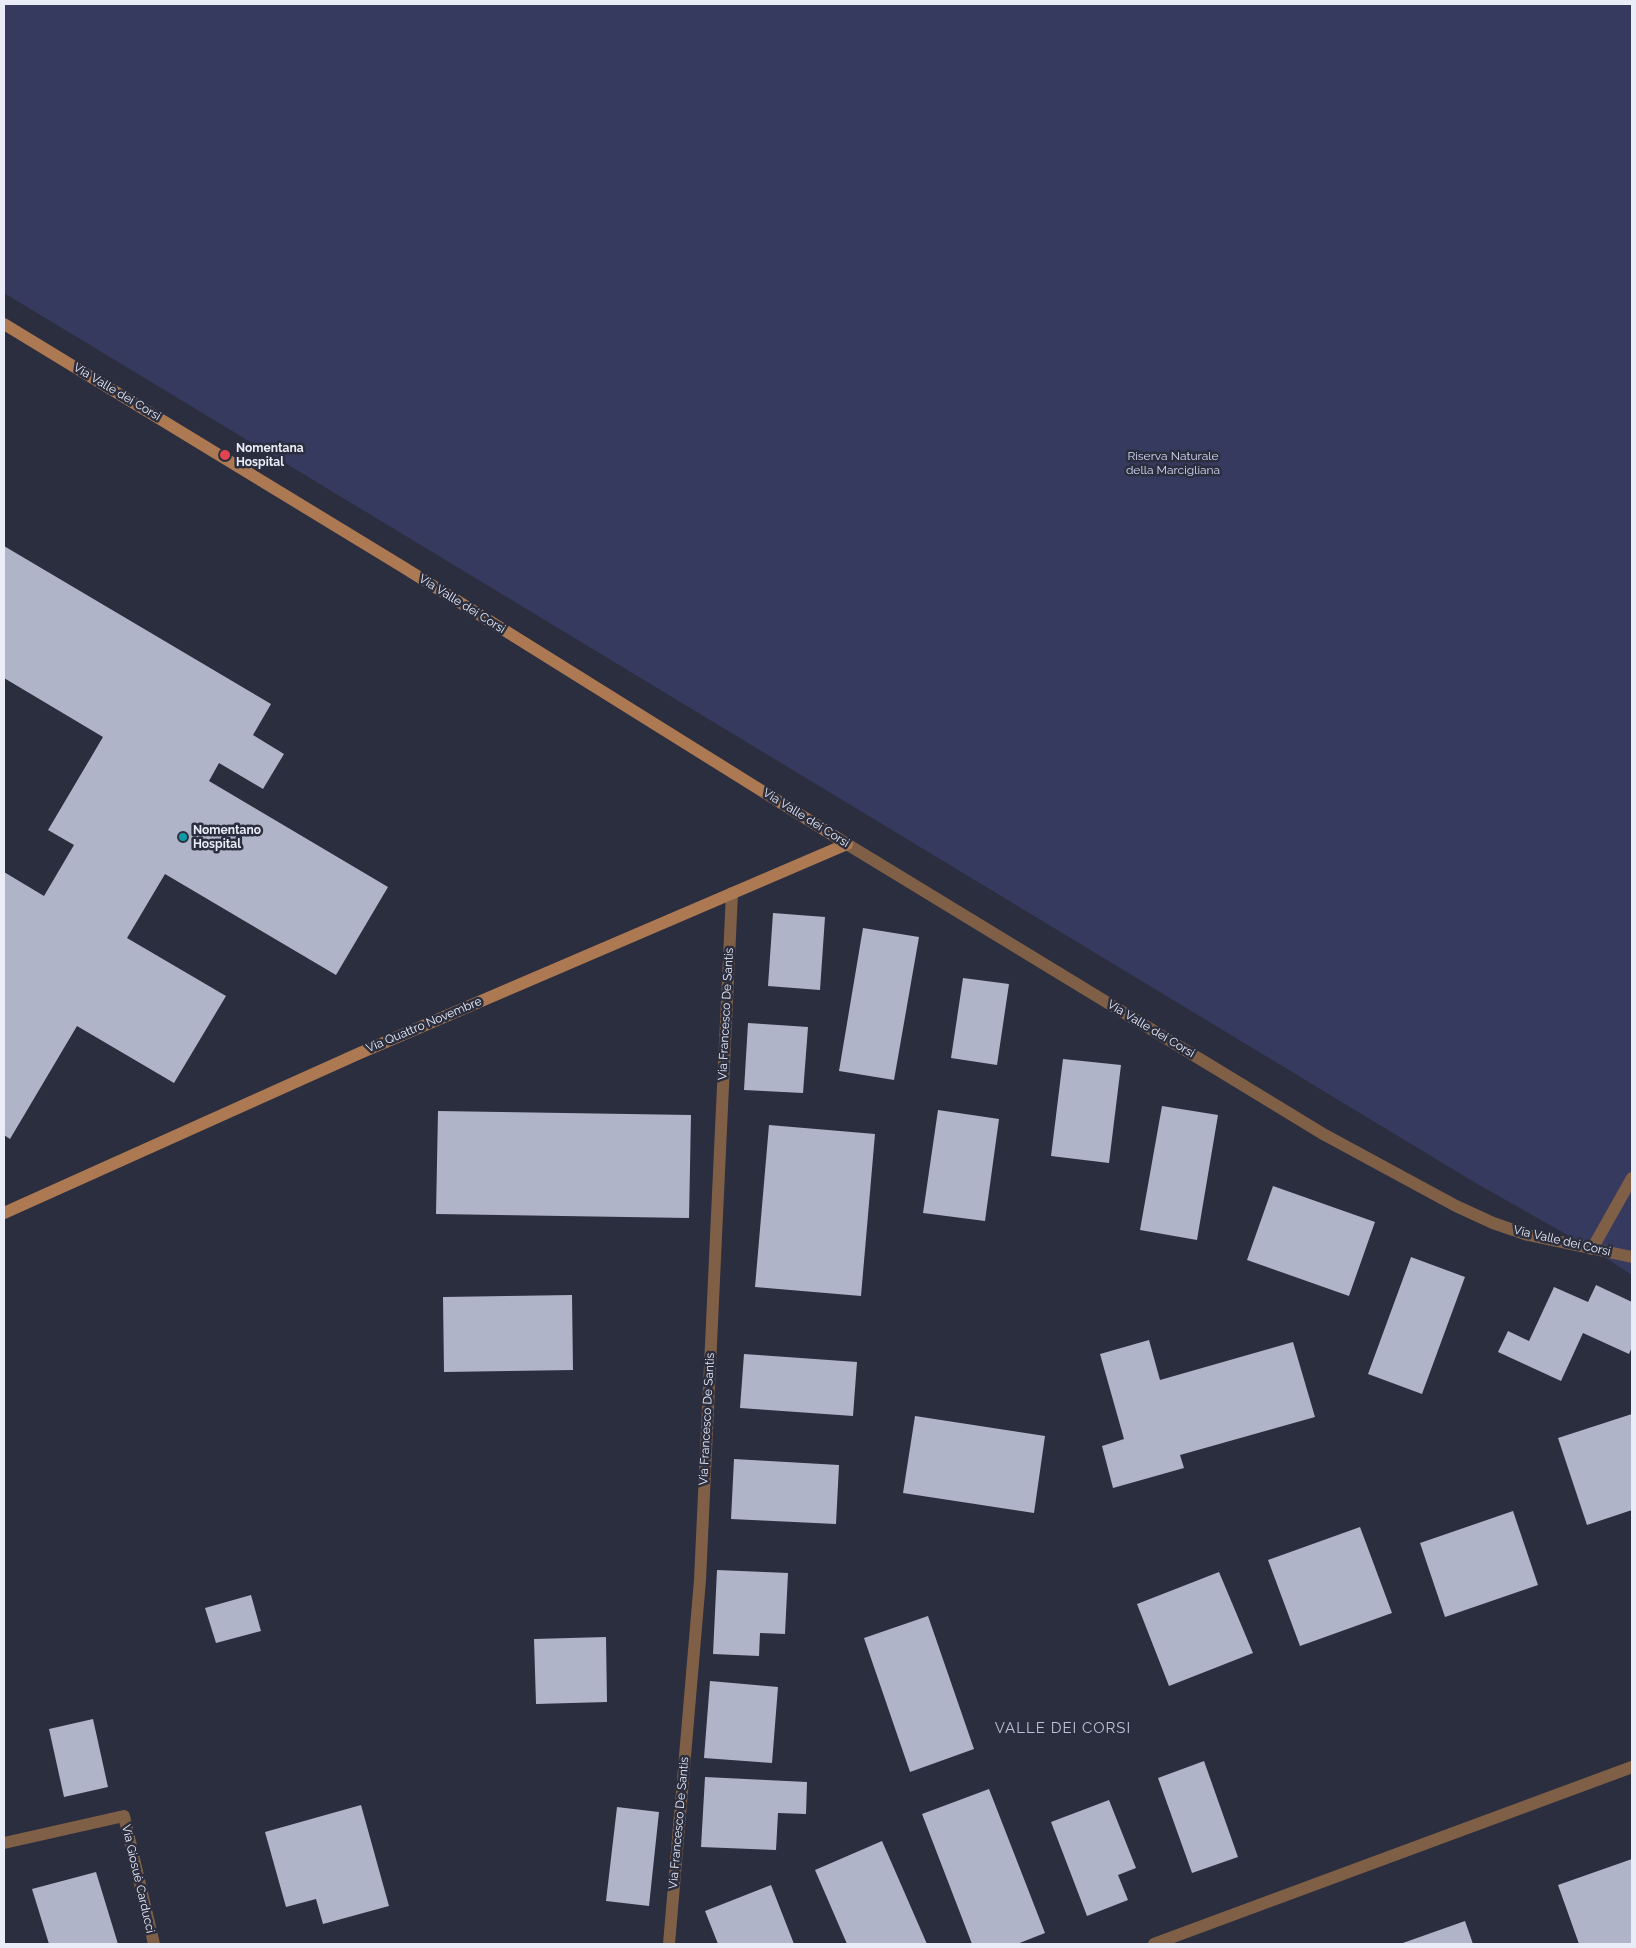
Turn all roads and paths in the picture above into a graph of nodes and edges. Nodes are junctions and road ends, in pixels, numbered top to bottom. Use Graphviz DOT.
graph roads {
  1 [pos="4,324"];
  2 [pos="847,844"];
  3 [pos="732,893"];
  4 [pos="1632,1178"];
  5 [pos="4,1213"];
  6 [pos="1592,1249"];
  7 [pos="1632,1257"];
  8 [pos="1632,1768"];
  9 [pos="4,1843"];
  10 [pos="154,1944"];
  11 [pos="669,1944"];
  12 [pos="1154,1944"];
  1 -- 2 [label="street, Via Valle dei Corsi"];
  2 -- 3 [label="street, Via Quattro Novembre"];
  2 -- 6 [label="street, Via Valle dei Corsi"];
  3 -- 5 [label="street, Via Quattro Novembre"];
  3 -- 11 [label="street, Via Francesco De Santis"];
  4 -- 6 [label="street"];
  6 -- 7 [label="street, Via Valle dei Corsi"];
  8 -- 12 [label="street"];
  9 -- 10 [label="street, Via Giosuè Carducci"];
}
